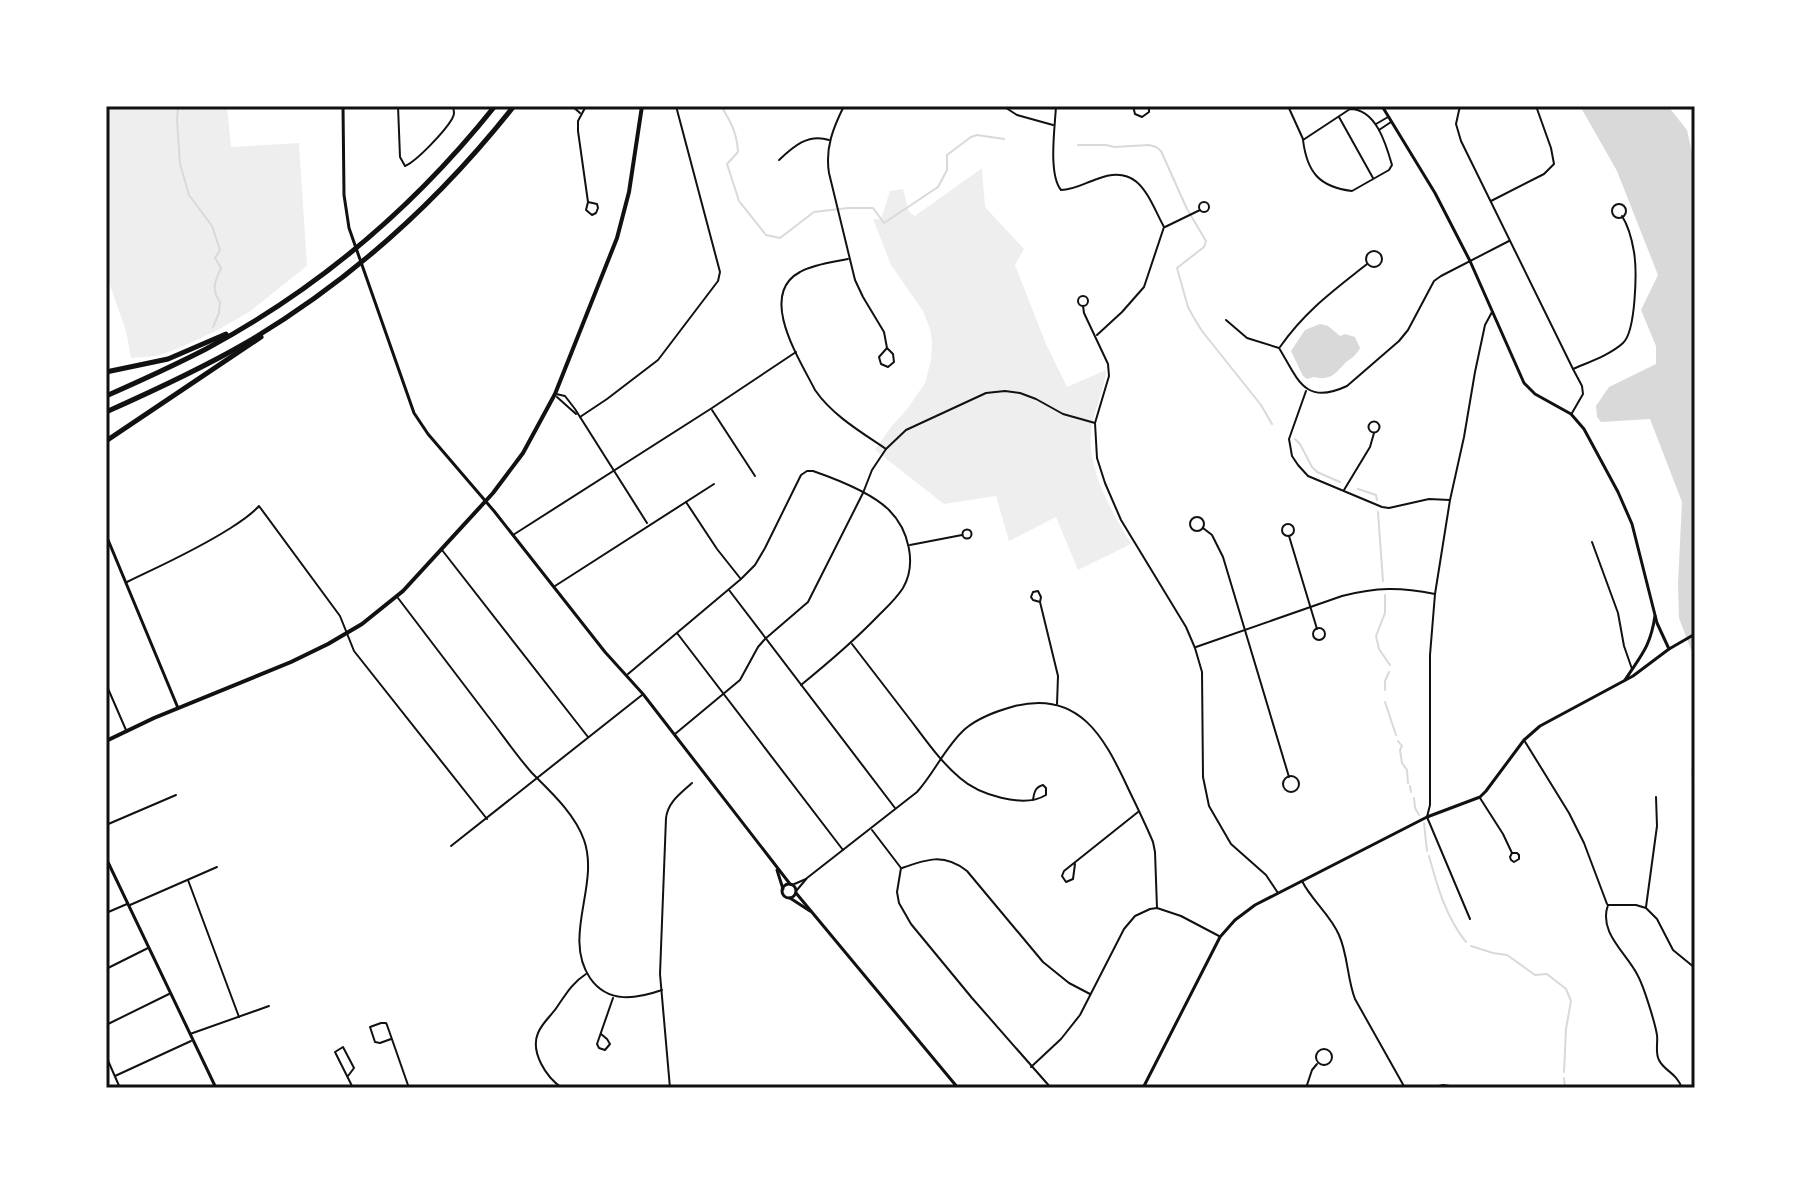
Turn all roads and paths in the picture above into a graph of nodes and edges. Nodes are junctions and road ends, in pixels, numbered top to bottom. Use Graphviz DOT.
graph roads {
  1 [pos="343,106"];
  2 [pos="398,106"];
  3 [pos="453,106"];
  4 [pos="495,106"];
  5 [pos="514,106"];
  6 [pos="572,106"];
  7 [pos="586,106"];
  8 [pos="642,106"];
  9 [pos="676,106"];
  10 [pos="844,106"];
  11 [pos="1003,106"];
  12 [pos="1056,106"];
  13 [pos="1133,106"];
  14 [pos="1149,106"];
  15 [pos="1288,106"];
  16 [pos="1382,106"];
  17 [pos="1460,106"];
  18 [pos="1536,106"];
  19 [pos="581,114"];
  20 [pos="1339,116"];
  21 [pos="1389,117"];
  22 [pos="1392,122"];
  23 [pos="1375,124"];
  24 [pos="1055,125"];
  25 [pos="1378,130"];
  26 [pos="830,140"];
  27 [pos="1303,140"];
  28 [pos="779,160"];
  29 [pos="1373,180"];
  30 [pos="1490,201"];
  31 [pos="588,202"];
  32 [pos="1200,210"];
  33 [pos="1622,216"];
  34 [pos="1164,227"];
  35 [pos="1509,241"];
  36 [pos="849,258"];
  37 [pos="1470,261"];
  38 [pos="1367,264"];
  39 [pos="1083,306"];
  40 [pos="1493,311"];
  41 [pos="286,317"];
  42 [pos="1226,320"];
  43 [pos="252,322"];
  44 [pos="1096,336"];
  45 [pos="887,348"];
  46 [pos="1279,348"];
  47 [pos="796,352"];
  48 [pos="1573,369"];
  49 [pos="106,372"];
  50 [pos="1306,389"];
  51 [pos="555,394"];
  52 [pos="106,396"];
  53 [pos="712,408"];
  54 [pos="106,412"];
  55 [pos="1571,414"];
  56 [pos="580,417"];
  57 [pos="1095,423"];
  58 [pos="1374,433"];
  59 [pos="106,441"];
  60 [pos="886,449"];
  61 [pos="613,470"];
  62 [pos="755,476"];
  63 [pos="714,484"];
  64 [pos="1343,491"];
  65 [pos="863,493"];
  66 [pos="1450,500"];
  67 [pos="486,501"];
  68 [pos="685,501"];
  69 [pos="649,525"];
  70 [pos="1203,528"];
  71 [pos="106,535"];
  72 [pos="513,535"];
  73 [pos="962,535"];
  74 [pos="1289,536"];
  75 [pos="1592,542"];
  76 [pos="909,545"];
  77 [pos="441,549"];
  78 [pos="741,579"];
  79 [pos="127,582"];
  80 [pos="554,587"];
  81 [pos="728,589"];
  82 [pos="1435,594"];
  83 [pos="397,597"];
  84 [pos="1040,602"];
  85 [pos="1310,608"];
  86 [pos="1655,613"];
  87 [pos="1317,629"];
  88 [pos="1246,631"];
  89 [pos="676,632"];
  90 [pos="346,633"];
  91 [pos="1695,634"];
  92 [pos="765,639"];
  93 [pos="852,643"];
  94 [pos="1195,648"];
  95 [pos="1669,649"];
  96 [pos="1632,669"];
  97 [pos="626,676"];
  98 [pos="1625,680"];
  99 [pos="106,684"];
  100 [pos="801,685"];
  101 [pos="724,693"];
  102 [pos="643,694"];
  103 [pos="1057,705"];
  104 [pos="178,708"];
  105 [pos="127,731"];
  106 [pos="674,735"];
  107 [pos="588,737"];
  108 [pos="1524,740"];
  109 [pos="106,741"];
  110 [pos="940,759"];
  111 [pos="1289,777"];
  112 [pos="538,778"];
  113 [pos="692,783"];
  114 [pos="176,795"];
  115 [pos="1480,797"];
  116 [pos="1656,797"];
  117 [pos="1033,800"];
  118 [pos="896,809"];
  119 [pos="1139,811"];
  120 [pos="1427,817"];
  121 [pos="487,819"];
  122 [pos="106,825"];
  123 [pos="871,829"];
  124 [pos="451,846"];
  125 [pos="843,850"];
  126 [pos="1512,853"];
  127 [pos="106,858"];
  128 [pos="774,863"];
  129 [pos="1075,864"];
  130 [pos="217,867"];
  131 [pos="901,868"];
  132 [pos="807,878"];
  133 [pos="188,880"];
  134 [pos="1302,881"];
  135 [pos="791,884"];
  136 [pos="783,889"];
  137 [pos="796,891"];
  138 [pos="1278,894"];
  139 [pos="790,898"];
  140 [pos="128,905"];
  141 [pos="1608,905"];
  142 [pos="1157,908"];
  143 [pos="1646,908"];
  144 [pos="106,913"];
  145 [pos="814,914"];
  146 [pos="1470,919"];
  147 [pos="1220,937"];
  148 [pos="149,947"];
  149 [pos="1695,968"];
  150 [pos="106,969"];
  151 [pos="587,973"];
  152 [pos="662,990"];
  153 [pos="170,993"];
  154 [pos="1090,994"];
  155 [pos="613,997"];
  156 [pos="269,1006"];
  157 [pos="239,1017"];
  158 [pos="106,1025"];
  159 [pos="189,1034"];
  160 [pos="601,1034"];
  161 [pos="391,1039"];
  162 [pos="192,1040"];
  163 [pos="106,1056"];
  164 [pos="1318,1063"];
  165 [pos="1031,1067"];
  166 [pos="115,1076"];
  167 [pos="348,1076"];
  168 [pos="120,1088"];
  169 [pos="216,1088"];
  170 [pos="353,1088"];
  171 [pos="409,1088"];
  172 [pos="562,1088"];
  173 [pos="670,1088"];
  174 [pos="958,1088"];
  175 [pos="1051,1088"];
  176 [pos="1143,1088"];
  177 [pos="1306,1088"];
  178 [pos="1405,1088"];
  179 [pos="1431,1088"];
  180 [pos="1463,1088"];
  181 [pos="1682,1088"];
  1 -- 67 [label="street"];
  2 -- 3 [label="street"];
  4 -- 43 [label="highway"];
  5 -- 41 [label="highway"];
  6 -- 19 [label="street"];
  7 -- 19 [label="street"];
  8 -- 51 [label="main road"];
  9 -- 56 [label="street"];
  10 -- 26 [label="street"];
  11 -- 24 [label="street"];
  12 -- 24 [label="street"];
  13 -- 14 [label="street"];
  15 -- 27 [label="street"];
  16 -- 21 [label="street"];
  17 -- 30 [label="street"];
  18 -- 30 [label="street"];
  19 -- 31 [label="street"];
  20 -- 23 [label="street"];
  20 -- 27 [label="street"];
  20 -- 29 [label="street"];
  21 -- 22 [label="street"];
  21 -- 23 [label="street"];
  22 -- 25 [label="street"];
  22 -- 37 [label="street"];
  23 -- 25 [label="street"];
  24 -- 34 [label="street"];
  25 -- 29 [label="street"];
  26 -- 28 [label="street"];
  26 -- 36 [label="street"];
  27 -- 29 [label="street"];
  30 -- 35 [label="street"];
  32 -- 34 [label="street"];
  33 -- 48 [label="street"];
  34 -- 44 [label="street"];
  35 -- 37 [label="street"];
  35 -- 48 [label="street"];
  36 -- 45 [label="street"];
  36 -- 47 [label="street"];
  37 -- 40 [label="street"];
  37 -- 50 [label="street"];
  38 -- 38 [label="street"];
  38 -- 46 [label="street"];
  39 -- 44 [label="street"];
  40 -- 55 [label="street"];
  40 -- 66 [label="street"];
  41 -- 54 [label="highway"];
  41 -- 59 [label="highway"];
  42 -- 46 [label="street"];
  43 -- 49 [label="highway"];
  43 -- 52 [label="highway"];
  44 -- 57 [label="street"];
  45 -- 45 [label="street"];
  46 -- 50 [label="street"];
  47 -- 53 [label="street"];
  47 -- 60 [label="street"];
  48 -- 55 [label="street"];
  50 -- 64 [label="street"];
  51 -- 56 [label="street"];
  51 -- 56 [label="street"];
  51 -- 67 [label="main road"];
  53 -- 61 [label="street"];
  53 -- 62 [label="street"];
  55 -- 86 [label="street"];
  56 -- 61 [label="street"];
  57 -- 60 [label="street"];
  57 -- 94 [label="street"];
  58 -- 64 [label="street"];
  60 -- 65 [label="street"];
  61 -- 69 [label="street"];
  61 -- 72 [label="street"];
  63 -- 68 [label="street"];
  64 -- 66 [label="street"];
  65 -- 76 [label="street"];
  65 -- 78 [label="street"];
  65 -- 92 [label="street"];
  66 -- 82 [label="street"];
  67 -- 72 [label="street"];
  67 -- 77 [label="main road"];
  68 -- 69 [label="street"];
  68 -- 78 [label="street"];
  69 -- 80 [label="street"];
  70 -- 88 [label="street"];
  71 -- 79 [label="street"];
  72 -- 80 [label="street"];
  73 -- 76 [label="street"];
  74 -- 85 [label="street"];
  75 -- 96 [label="street"];
  76 -- 93 [label="street"];
  77 -- 83 [label="main road"];
  77 -- 107 [label="street"];
  78 -- 81 [label="street"];
  79 -- 90 [label="street"];
  79 -- 104 [label="street"];
  80 -- 97 [label="street"];
  81 -- 89 [label="street"];
  81 -- 92 [label="street"];
  82 -- 85 [label="street"];
  82 -- 120 [label="street"];
  83 -- 90 [label="main road"];
  83 -- 112 [label="street"];
  84 -- 103 [label="street"];
  85 -- 87 [label="street"];
  85 -- 88 [label="street"];
  86 -- 95 [label="street"];
  86 -- 96 [label="street"];
  88 -- 94 [label="street"];
  88 -- 111 [label="street"];
  89 -- 97 [label="street"];
  89 -- 101 [label="street"];
  90 -- 104 [label="main road"];
  90 -- 121 [label="street"];
  91 -- 95 [label="street"];
  92 -- 100 [label="street"];
  92 -- 101 [label="street"];
  93 -- 100 [label="street"];
  93 -- 110 [label="street"];
  94 -- 138 [label="street"];
  95 -- 98 [label="street"];
  96 -- 98 [label="street"];
  97 -- 102 [label="street"];
  98 -- 108 [label="street"];
  99 -- 105 [label="street"];
  100 -- 118 [label="street"];
  101 -- 106 [label="street"];
  101 -- 125 [label="street"];
  102 -- 106 [label="street"];
  102 -- 107 [label="street"];
  103 -- 110 [label="street"];
  103 -- 119 [label="street"];
  104 -- 105 [label="main road"];
  105 -- 109 [label="main road"];
  106 -- 128 [label="street"];
  107 -- 112 [label="street"];
  108 -- 115 [label="street"];
  108 -- 141 [label="street"];
  110 -- 117 [label="street"];
  110 -- 118 [label="street"];
  112 -- 121 [label="street"];
  112 -- 151 [label="street"];
  113 -- 152 [label="street"];
  114 -- 122 [label="street"];
  115 -- 120 [label="street"];
  115 -- 126 [label="street"];
  116 -- 143 [label="street"];
  118 -- 123 [label="street"];
  119 -- 129 [label="street"];
  119 -- 142 [label="street"];
  120 -- 134 [label="street"];
  120 -- 146 [label="street"];
  121 -- 124 [label="street"];
  123 -- 125 [label="street"];
  123 -- 131 [label="street"];
  125 -- 132 [label="street"];
  127 -- 140 [label="street"];
  128 -- 135 [label="street"];
  128 -- 136 [label="street"];
  130 -- 133 [label="street"];
  131 -- 154 [label="street"];
  131 -- 165 [label="street"];
  132 -- 135 [label="street"];
  132 -- 137 [label="street"];
  133 -- 140 [label="street"];
  133 -- 157 [label="street"];
  134 -- 138 [label="street"];
  134 -- 178 [label="street"];
  135 -- 136 [label="street"];
  135 -- 137 [label="street"];
  136 -- 139 [label="street"];
  137 -- 139 [label="street"];
  137 -- 145 [label="street"];
  138 -- 147 [label="street"];
  139 -- 145 [label="street"];
  140 -- 144 [label="street"];
  140 -- 148 [label="street"];
  141 -- 143 [label="street"];
  141 -- 181 [label="street"];
  142 -- 147 [label="street"];
  142 -- 154 [label="street"];
  143 -- 149 [label="street"];
  145 -- 174 [label="street"];
  147 -- 176 [label="street"];
  148 -- 150 [label="street"];
  148 -- 153 [label="street"];
  151 -- 155 [label="street"];
  151 -- 172 [label="street"];
  152 -- 155 [label="street"];
  152 -- 173 [label="street"];
  153 -- 158 [label="street"];
  153 -- 159 [label="street"];
  154 -- 165 [label="street"];
  155 -- 160 [label="street"];
  156 -- 157 [label="street"];
  157 -- 159 [label="street"];
  159 -- 162 [label="street"];
  161 -- 161 [label="street"];
  161 -- 171 [label="street"];
  162 -- 166 [label="street"];
  162 -- 169 [label="street"];
  163 -- 166 [label="street"];
  164 -- 164 [label="street"];
  164 -- 177 [label="street"];
  165 -- 175 [label="street"];
  166 -- 168 [label="street"];
  167 -- 167 [label="street"];
  167 -- 170 [label="street"];
  179 -- 180 [label="street"];
}
